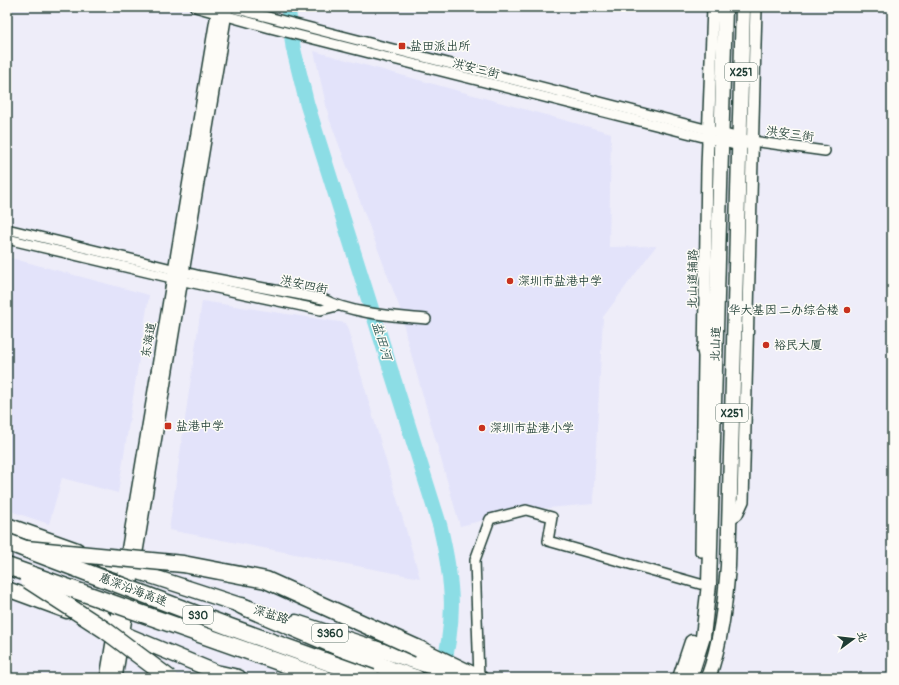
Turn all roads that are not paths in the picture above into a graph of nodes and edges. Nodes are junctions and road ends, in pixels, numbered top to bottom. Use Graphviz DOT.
graph roads {
  1 [pos="195,7"];
  2 [pos="713,7"];
  3 [pos="725,7"];
  4 [pos="743,7"];
  5 [pos="756,7"];
  6 [pos="223,10"];
  7 [pos="715,136"];
  8 [pos="744,142"];
  9 [pos="825,151"];
  10 [pos="7,229"];
  11 [pos="7,239"];
  12 [pos="178,275"];
  13 [pos="426,319"];
  14 [pos="704,350"];
  15 [pos="715,387"];
  16 [pos="712,493"];
  17 [pos="7,525"];
  18 [pos="7,542"];
  19 [pos="26,549"];
  20 [pos="701,551"];
  21 [pos="7,567"];
  22 [pos="129,569"];
  23 [pos="700,584"];
  24 [pos="7,588"];
  25 [pos="7,593"];
  26 [pos="44,602"];
  27 [pos="242,606"];
  28 [pos="119,631"];
  29 [pos="423,655"];
  30 [pos="462,673"];
  31 [pos="225,676"];
  32 [pos="106,678"];
  33 [pos="116,678"];
  34 [pos="169,678"];
  35 [pos="238,678"];
  36 [pos="324,678"];
  37 [pos="372,678"];
  38 [pos="416,678"];
  39 [pos="479,678"];
  40 [pos="680,678"];
  41 [pos="690,678"];
  42 [pos="708,678"];
  1 -- 6 [label="street, 洪安三街"];
  2 -- 7 [label="street, 北山道辅路"];
  3 -- 7 [label="main road, 北山道 / X251"];
  4 -- 8 [label="main road, 北山道 / X251"];
  5 -- 8 [label="street"];
  6 -- 7 [label="street, 洪安三街"];
  6 -- 7 [label="street, 洪安三街"];
  6 -- 12 [label="street, 东海道"];
  7 -- 8 [label="street, 洪安三街"];
  7 -- 14 [label="street, 北山道辅路"];
  7 -- 15 [label="main road, 北山道 / X251"];
  8 -- 9 [label="street, 洪安三街"];
  8 -- 42 [label="main road, 北山道 / X251"];
  10 -- 12 [label="street, 洪安四街"];
  11 -- 12 [label="street, 洪安四街"];
  12 -- 13 [label="street, 洪安四街"];
  12 -- 22 [label="street, 东海道"];
  14 -- 15 [label="main road"];
  14 -- 20 [label="street, 北山道辅路"];
  15 -- 16 [label="main road, 北山道 / X251"];
  16 -- 20 [label="main road"];
  16 -- 41 [label="main road, 北山道 / X251"];
  17 -- 22 [label="main road, 深盐路 / S360"];
  18 -- 19 [label="highway, 惠深沿海高速 / S30, bridge"];
  18 -- 22 [label="main road, 深盐路 / S360"];
  19 -- 29 [label="highway, bridge"];
  19 -- 37 [label="highway, 惠深沿海高速 / S30, bridge"];
  20 -- 23 [label="main road"];
  21 -- 28 [label="main road"];
  21 -- 34 [label="highway, bridge"];
  21 -- 36 [label="highway, 惠深沿海高速 / S30, bridge"];
  22 -- 27 [label="main road, 深盐路 / S360"];
  22 -- 28 [label="street, 东海道"];
  23 -- 39 [label="street"];
  23 -- 40 [label="main road"];
  24 -- 26 [label="main road"];
  25 -- 26 [label="main road"];
  26 -- 28 [label="main road"];
  27 -- 29 [label="main road, 深盐路 / S360"];
  27 -- 38 [label="highway"];
  28 -- 31 [label="main road"];
  28 -- 32 [label="street, 东海道"];
  28 -- 33 [label="street, 东海道"];
  29 -- 30 [label="highway"];
  30 -- 39 [label="highway"];
  31 -- 35 [label="highway"];
}
